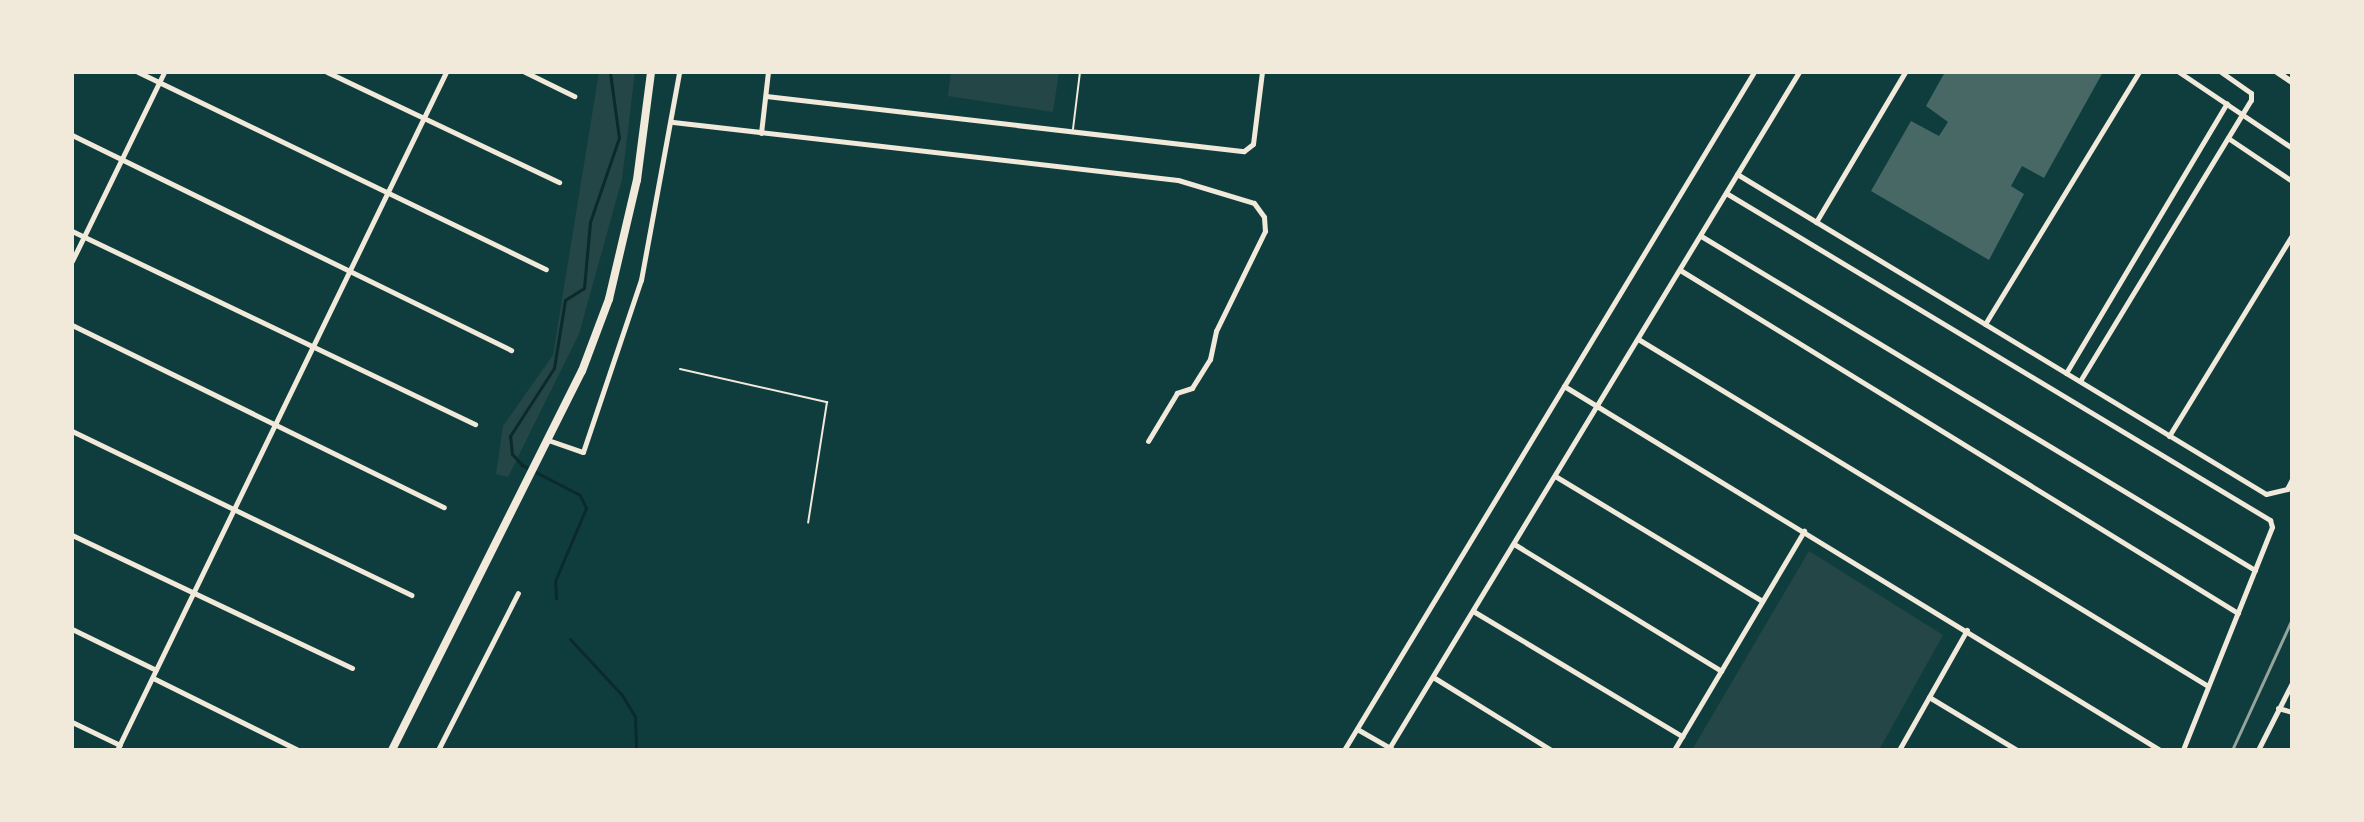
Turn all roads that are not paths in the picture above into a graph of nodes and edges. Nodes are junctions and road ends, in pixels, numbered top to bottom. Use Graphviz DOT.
graph roads {
  1 [pos="138,72"];
  2 [pos="164,72"];
  3 [pos="327,72"];
  4 [pos="446,72"];
  5 [pos="525,72"];
  6 [pos="651,72"];
  7 [pos="679,72"];
  8 [pos="768,72"];
  9 [pos="1080,72"];
  10 [pos="1262,72"];
  11 [pos="1754,72"];
  12 [pos="1799,72"];
  13 [pos="1905,72"];
  14 [pos="2139,72"];
  15 [pos="2179,72"];
  16 [pos="2221,72"];
  17 [pos="2277,72"];
  18 [pos="159,82"];
  19 [pos="2292,82"];
  20 [pos="574,96"];
  21 [pos="766,96"];
  22 [pos="2227,103"];
  23 [pos="2242,113"];
  24 [pos="422,119"];
  25 [pos="673,122"];
  26 [pos="1073,129"];
  27 [pos="761,133"];
  28 [pos="72,135"];
  29 [pos="2228,138"];
  30 [pos="2292,148"];
  31 [pos="121,159"];
  32 [pos="1737,174"];
  33 [pos="2292,181"];
  34 [pos="559,182"];
  35 [pos="1726,193"];
  36 [pos="388,194"];
  37 [pos="1816,222"];
  38 [pos="72,231"];
  39 [pos="2292,235"];
  40 [pos="1701,236"];
  41 [pos="84,237"];
  42 [pos="72,261"];
  43 [pos="546,269"];
  44 [pos="1680,270"];
  45 [pos="351,272"];
  46 [pos="1985,324"];
  47 [pos="72,325"];
  48 [pos="1638,339"];
  49 [pos="315,349"];
  50 [pos="511,350"];
  51 [pos="680,369"];
  52 [pos="2066,373"];
  53 [pos="2080,381"];
  54 [pos="1564,386"];
  55 [pos="1597,406"];
  56 [pos="475,424"];
  57 [pos="277,425"];
  58 [pos="72,431"];
  59 [pos="2169,436"];
  60 [pos="548,440"];
  61 [pos="1148,441"];
  62 [pos="1555,476"];
  63 [pos="2292,479"];
  64 [pos="444,507"];
  65 [pos="235,510"];
  66 [pos="808,523"];
  67 [pos="1804,531"];
  68 [pos="72,535"];
  69 [pos="1514,544"];
  70 [pos="2255,570"];
  71 [pos="518,593"];
  72 [pos="194,594"];
  73 [pos="411,595"];
  74 [pos="1762,601"];
  75 [pos="1473,611"];
  76 [pos="2238,613"];
  77 [pos="72,629"];
  78 [pos="1967,630"];
  79 [pos="352,668"];
  80 [pos="156,670"];
  81 [pos="1721,672"];
  82 [pos="1433,677"];
  83 [pos="153,678"];
  84 [pos="2292,683"];
  85 [pos="2208,686"];
  86 [pos="1929,697"];
  87 [pos="2278,708"];
  88 [pos="2292,712"];
  89 [pos="72,722"];
  90 [pos="1357,729"];
  91 [pos="1682,736"];
  92 [pos="119,748"];
  93 [pos="1390,749"];
  94 [pos="298,750"];
  95 [pos="392,750"];
  96 [pos="438,750"];
  97 [pos="1344,750"];
  98 [pos="1551,750"];
  99 [pos="1674,750"];
  100 [pos="1899,750"];
  101 [pos="2017,750"];
  102 [pos="2160,750"];
  103 [pos="2183,750"];
  104 [pos="2258,750"];
  1 -- 18 [label="street"];
  2 -- 18 [label="street"];
  3 -- 24 [label="street"];
  4 -- 24 [label="street"];
  5 -- 20 [label="street"];
  6 -- 60 [label="main road"];
  7 -- 25 [label="street"];
  8 -- 21 [label="street"];
  9 -- 26 [label="lane"];
  10 -- 26 [label="street"];
  11 -- 54 [label="street"];
  12 -- 32 [label="street"];
  13 -- 37 [label="street"];
  14 -- 46 [label="street"];
  15 -- 22 [label="street"];
  16 -- 23 [label="street"];
  17 -- 19 [label="street"];
  18 -- 31 [label="street"];
  18 -- 36 [label="street"];
  21 -- 26 [label="street"];
  21 -- 27 [label="street"];
  22 -- 23 [label="street"];
  22 -- 52 [label="street"];
  23 -- 29 [label="street"];
  23 -- 30 [label="street"];
  24 -- 34 [label="street"];
  24 -- 36 [label="street"];
  25 -- 27 [label="street"];
  25 -- 60 [label="street"];
  27 -- 61 [label="street"];
  28 -- 31 [label="street"];
  29 -- 33 [label="street"];
  29 -- 53 [label="street"];
  31 -- 41 [label="street"];
  31 -- 45 [label="street"];
  32 -- 35 [label="street"];
  32 -- 37 [label="street"];
  35 -- 40 [label="street"];
  35 -- 70 [label="street"];
  36 -- 43 [label="street"];
  36 -- 45 [label="street"];
  37 -- 46 [label="street"];
  38 -- 41 [label="street"];
  39 -- 59 [label="street"];
  40 -- 44 [label="street"];
  40 -- 70 [label="street"];
  41 -- 42 [label="street"];
  41 -- 49 [label="street"];
  44 -- 48 [label="street"];
  44 -- 76 [label="street"];
  45 -- 49 [label="street"];
  45 -- 50 [label="street"];
  46 -- 52 [label="street"];
  47 -- 57 [label="street"];
  48 -- 55 [label="street"];
  48 -- 85 [label="street"];
  49 -- 56 [label="street"];
  49 -- 57 [label="street"];
  51 -- 66 [label="lane"];
  52 -- 53 [label="street"];
  53 -- 59 [label="street"];
  54 -- 55 [label="street"];
  54 -- 90 [label="street"];
  55 -- 62 [label="street"];
  55 -- 67 [label="street"];
  57 -- 64 [label="street"];
  57 -- 65 [label="street"];
  58 -- 65 [label="street"];
  59 -- 63 [label="street"];
  60 -- 95 [label="main road"];
  62 -- 69 [label="street"];
  62 -- 74 [label="street"];
  65 -- 72 [label="street"];
  65 -- 73 [label="street"];
  67 -- 74 [label="street"];
  67 -- 78 [label="street"];
  68 -- 72 [label="street"];
  69 -- 75 [label="street"];
  69 -- 81 [label="street"];
  70 -- 76 [label="street"];
  71 -- 96 [label="street"];
  72 -- 79 [label="street"];
  72 -- 80 [label="street"];
  74 -- 81 [label="street"];
  75 -- 82 [label="street"];
  75 -- 91 [label="street"];
  76 -- 85 [label="street"];
  77 -- 80 [label="street"];
  78 -- 86 [label="street"];
  78 -- 102 [label="street"];
  80 -- 83 [label="street"];
  81 -- 91 [label="street"];
  82 -- 93 [label="street"];
  82 -- 98 [label="street"];
  83 -- 92 [label="street"];
  83 -- 94 [label="street"];
  84 -- 87 [label="street"];
  85 -- 103 [label="street"];
  86 -- 100 [label="street"];
  86 -- 101 [label="street"];
  87 -- 88 [label="street"];
  87 -- 104 [label="street"];
  89 -- 92 [label="street"];
  90 -- 93 [label="street"];
  90 -- 97 [label="street"];
  91 -- 99 [label="street"];
}
